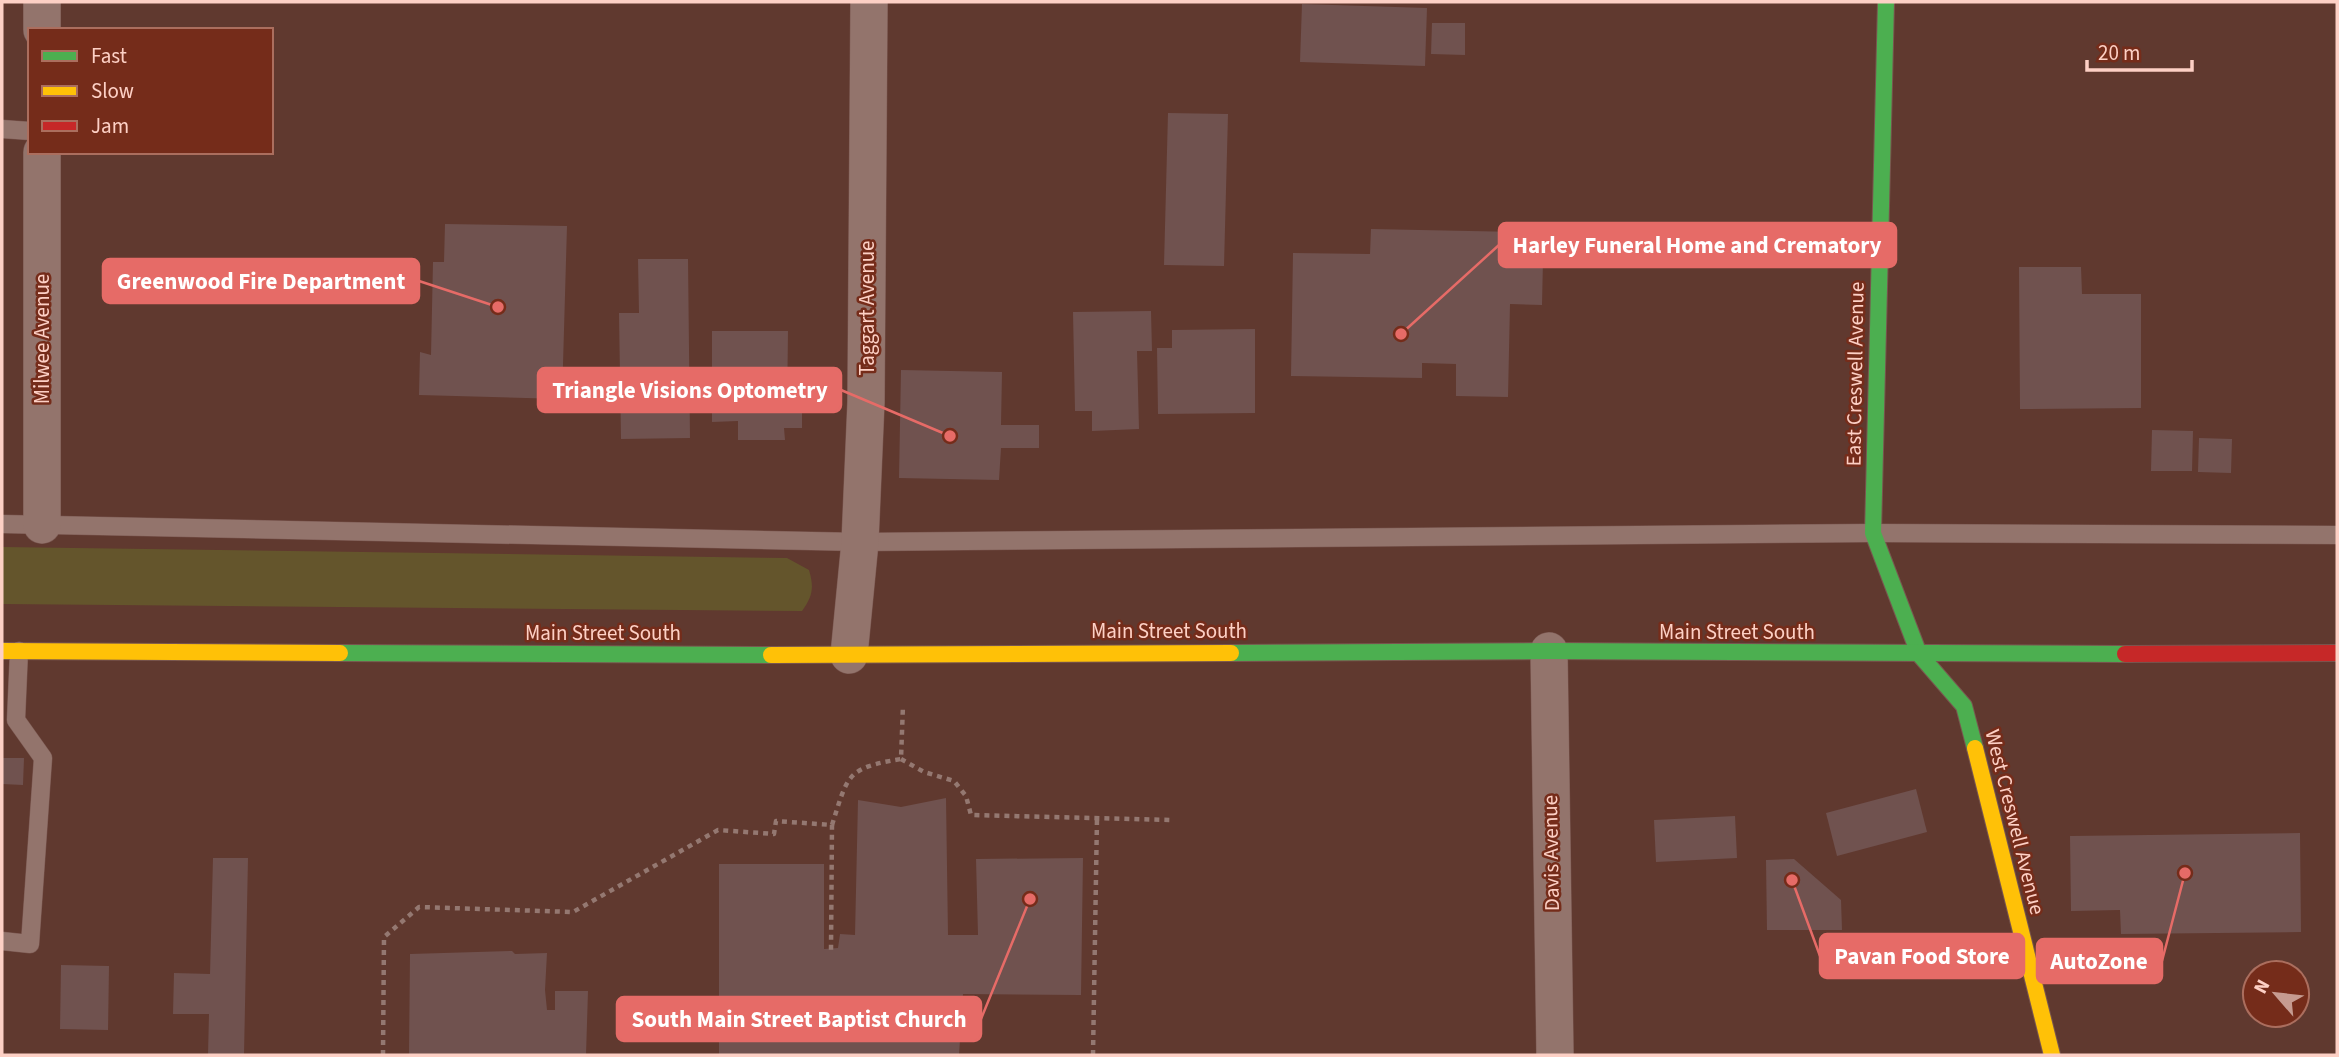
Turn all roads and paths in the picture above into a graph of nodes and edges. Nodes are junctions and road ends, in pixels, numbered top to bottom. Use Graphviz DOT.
graph roads {
  1 [pos="42,2"];
  2 [pos="869,2"];
  3 [pos="1886,2"];
  4 [pos="42,28"];
  5 [pos="2,128"];
  6 [pos="28,131"];
  7 [pos="42,154"];
  8 [pos="2,524"];
  9 [pos="42,525"];
  10 [pos="1873,533"];
  11 [pos="2337,535"];
  12 [pos="860,542"];
  13 [pos="10,651"];
  14 [pos="1549,651"];
  15 [pos="2337,653"];
  16 [pos="1919,654"];
  17 [pos="849,655"];
  18 [pos="902,705"];
  19 [pos="901,759"];
  20 [pos="1097,818"];
  21 [pos="1170,820"];
  22 [pos="832,825"];
  23 [pos="2,941"];
  24 [pos="831,951"];
  25 [pos="383,1055"];
  26 [pos="1093,1055"];
  27 [pos="1555,1055"];
  28 [pos="2052,1055"];
  1 -- 4 [label="street"];
  2 -- 12 [label="street, Taggart Avenue"];
  3 -- 10 [label="main road, East Creswell Avenue"];
  5 -- 6 [label="lane"];
  7 -- 9 [label="street, Milwee Avenue"];
  8 -- 9 [label="lane"];
  9 -- 12 [label="lane"];
  10 -- 11 [label="lane"];
  10 -- 12 [label="lane"];
  10 -- 16 [label="main road, East Creswell Avenue"];
  12 -- 17 [label="street, Taggart Avenue"];
  13 -- 17 [label="main road, Main Street South"];
  13 -- 23 [label="lane"];
  14 -- 16 [label="main road, Main Street South"];
  14 -- 17 [label="main road, Main Street South"];
  14 -- 27 [label="street, Davis Avenue"];
  15 -- 16 [label="main road, Main Street South"];
  16 -- 28 [label="main road, West Creswell Avenue"];
  18 -- 19 [label="path"];
  19 -- 20 [label="path"];
  19 -- 22 [label="path"];
  20 -- 21 [label="path"];
  20 -- 26 [label="path"];
  22 -- 24 [label="path"];
  22 -- 25 [label="path"];
}
